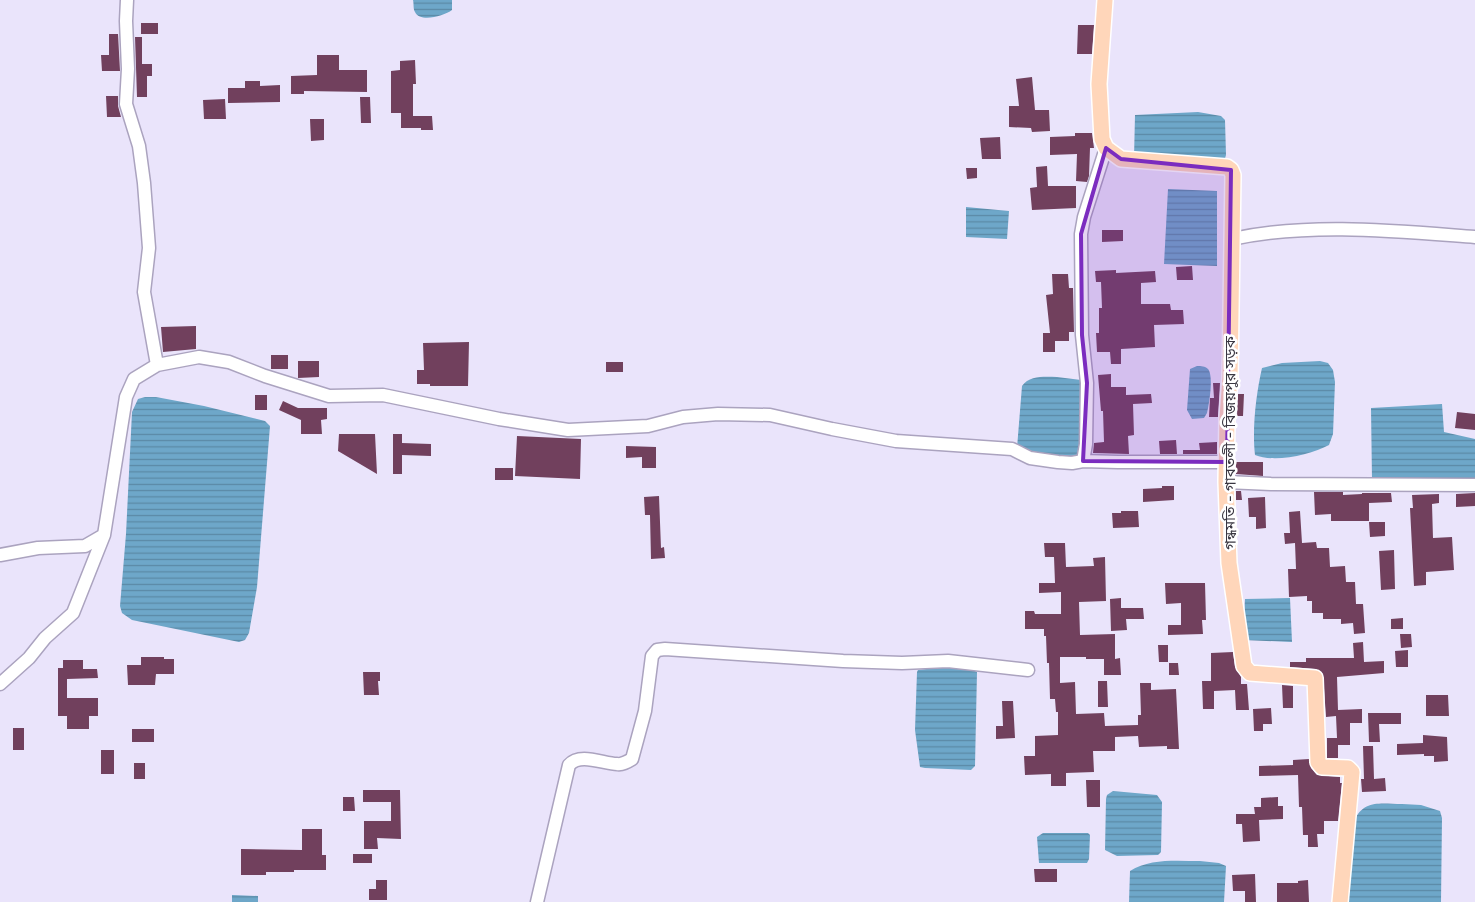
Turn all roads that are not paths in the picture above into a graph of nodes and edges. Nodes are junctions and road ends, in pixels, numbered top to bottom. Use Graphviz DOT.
graph roads {
  1 [pos="127,0"];
  2 [pos="1105,0"];
  3 [pos="1106,148"];
  4 [pos="1475,236"];
  5 [pos="1232,239"];
  6 [pos="157,365"];
  7 [pos="1084,461"];
  8 [pos="1227,462"];
  9 [pos="1226,482"];
  10 [pos="1475,485"];
  11 [pos="104,535"];
  12 [pos="0,555"];
  13 [pos="1028,670"];
  14 [pos="0,684"];
  15 [pos="537,902"];
  16 [pos="1340,902"];
  1 -- 6 [label="street"];
  2 -- 3 [label="main road"];
  3 -- 5 [label="main road, গন্ধমতি - গাবতলী - বিজয়পুর সড়ক"];
  3 -- 7 [label="street"];
  4 -- 5 [label="street"];
  5 -- 8 [label="main road, গন্ধমতি - গাবতলী - বিজয়পুর সড়ক"];
  6 -- 7 [label="street"];
  6 -- 11 [label="street"];
  7 -- 8 [label="street"];
  8 -- 9 [label="main road, গন্ধমতি - গাবতলী - বিজয়পুর সড়ক"];
  9 -- 10 [label="street"];
  9 -- 16 [label="main road, গন্ধমতি - গাবতলী - বিজয়পুর সড়ক"];
  11 -- 12 [label="street"];
  11 -- 14 [label="street"];
  13 -- 15 [label="street"];
}
